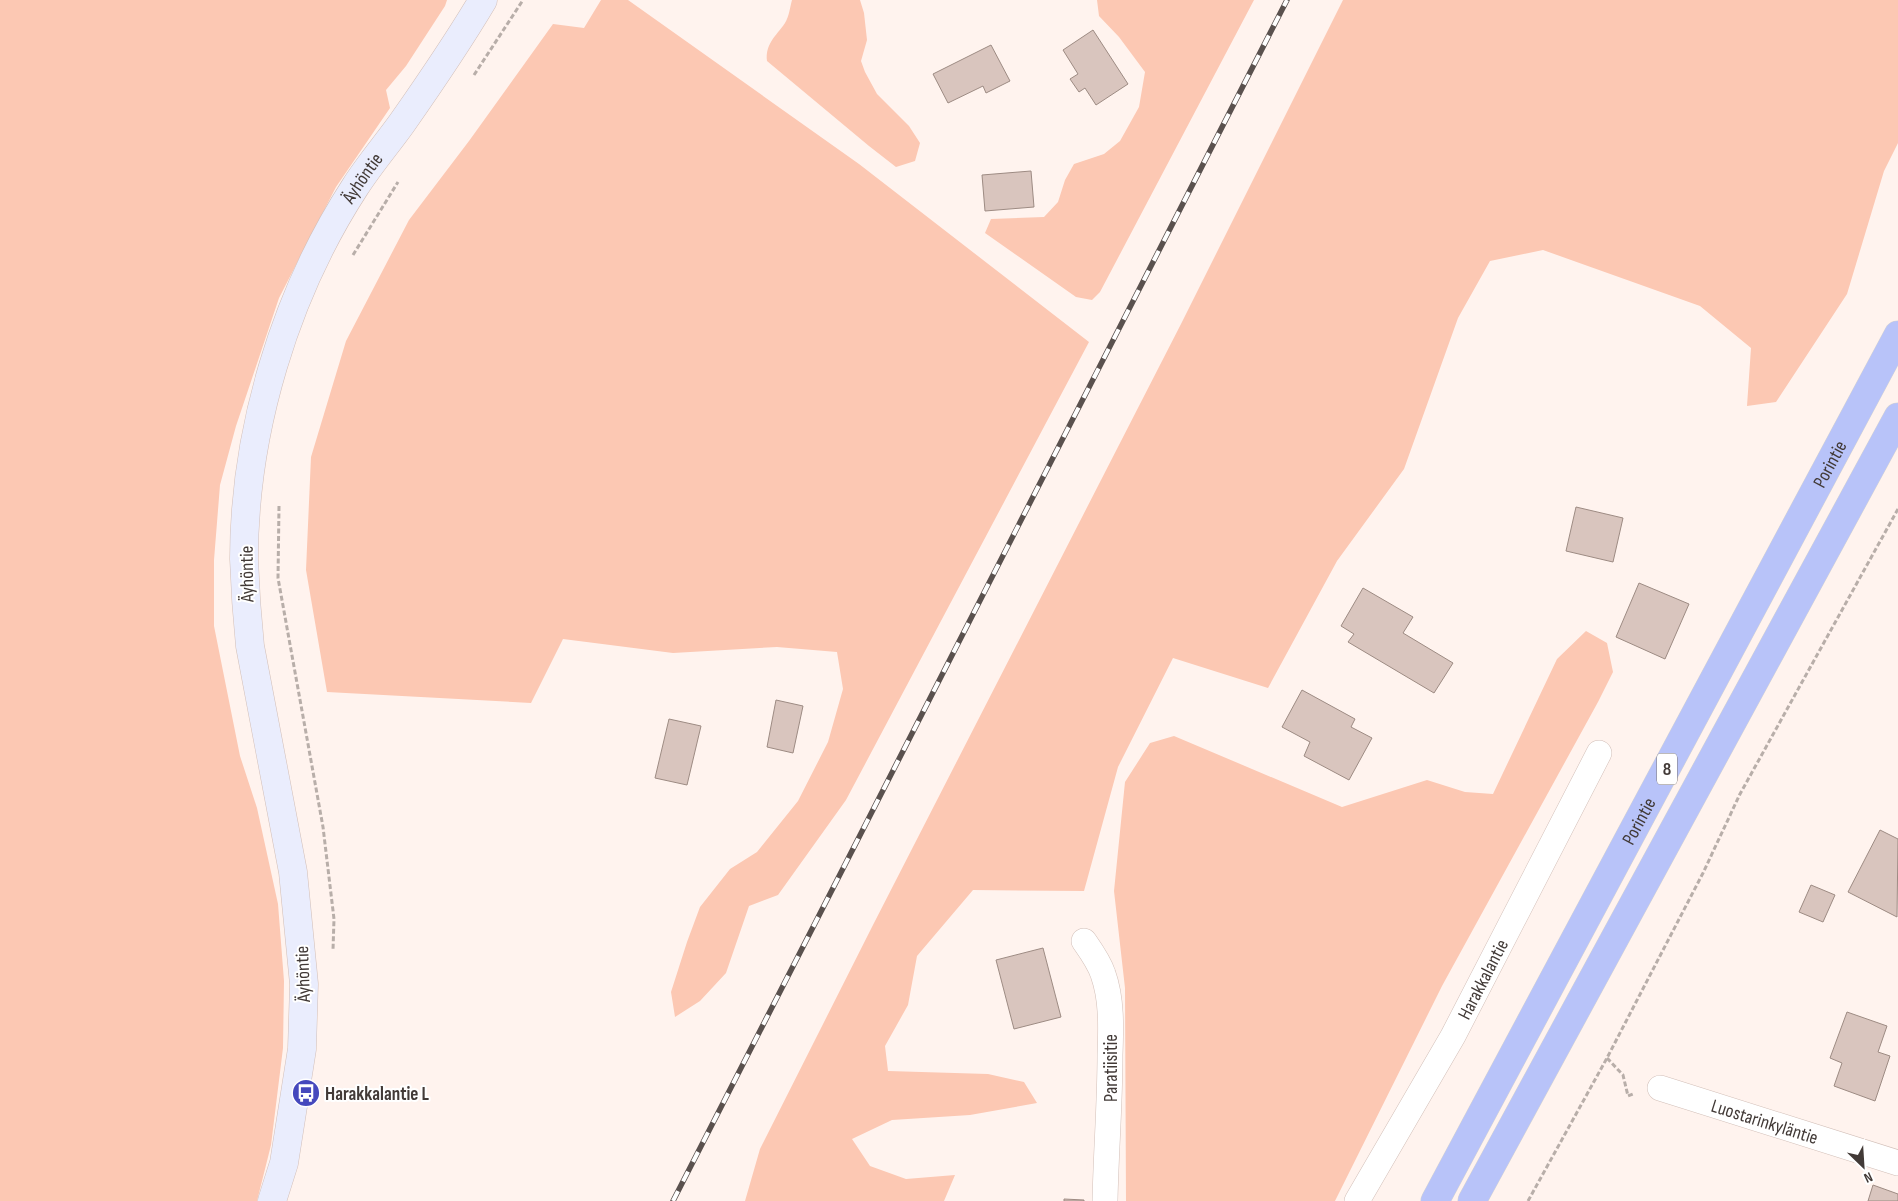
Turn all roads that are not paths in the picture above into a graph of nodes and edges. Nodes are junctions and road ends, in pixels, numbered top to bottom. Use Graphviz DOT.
graph roads {
  1 [pos="483,0"];
  2 [pos="1898,335"];
  3 [pos="1898,417"];
  4 [pos="1599,753"];
  5 [pos="1084,941"];
  6 [pos="1660,1088"];
  7 [pos="1898,1163"];
  8 [pos="272,1201"];
  9 [pos="1105,1201"];
  10 [pos="1357,1201"];
  11 [pos="1435,1201"];
  12 [pos="1472,1201"];
  1 -- 8 [label="main road, Äyhöntie"];
  2 -- 11 [label="highway, Porintie / 8"];
  3 -- 12 [label="highway, Porintie / 8"];
  4 -- 10 [label="street, Harakkalantie"];
  5 -- 9 [label="street, Paratiisitie"];
  6 -- 7 [label="street, Luostarinkyläntie"];
}
